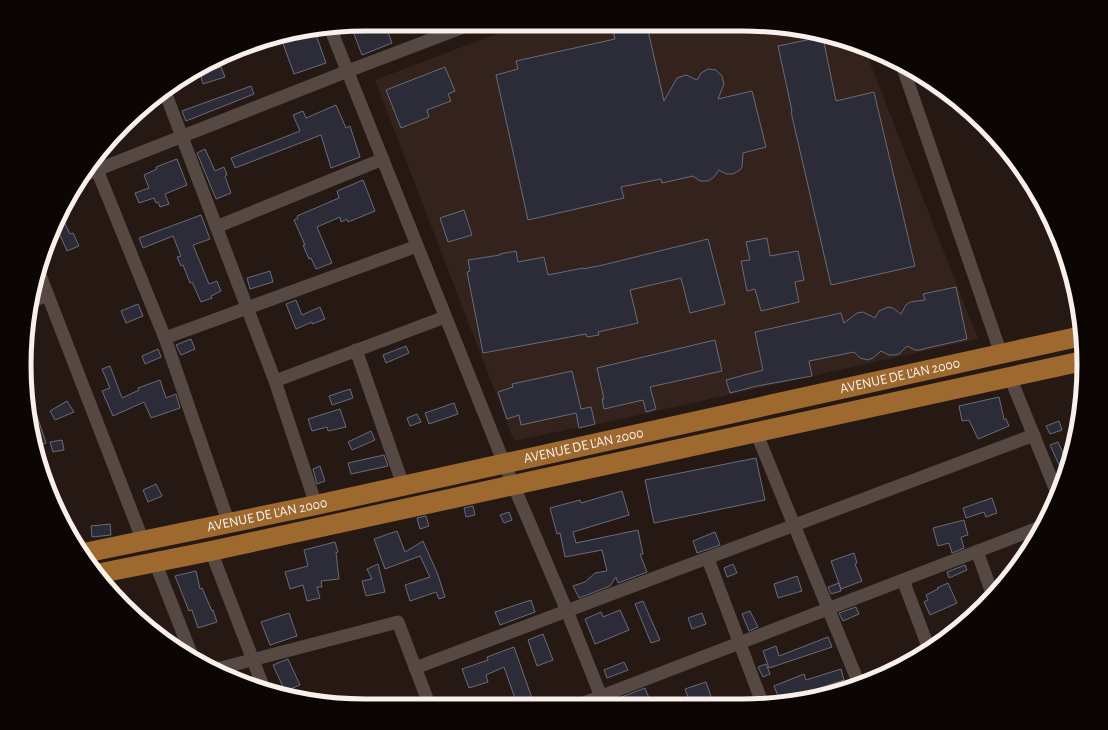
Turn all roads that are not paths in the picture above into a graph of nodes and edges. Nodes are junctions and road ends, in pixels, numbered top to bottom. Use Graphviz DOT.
graph roads {
  1 [pos="453,31"];
  2 [pos="333,33"];
  3 [pos="348,71"];
  4 [pos="904,72"];
  5 [pos="167,96"];
  6 [pos="182,137"];
  7 [pos="383,159"];
  8 [pos="96,170"];
  9 [pos="93,171"];
  10 [pos="216,227"];
  11 [pos="417,246"];
  12 [pos="42,280"];
  13 [pos="48,295"];
  14 [pos="37,299"];
  15 [pos="247,308"];
  16 [pos="446,317"];
  17 [pos="1075,337"];
  18 [pos="164,338"];
  19 [pos="356,350"];
  20 [pos="1001,354"];
  21 [pos="1077,362"];
  22 [pos="1010,377"];
  23 [pos="275,381"];
  24 [pos="756,432"];
  25 [pos="1034,435"];
  26 [pos="504,463"];
  27 [pos="403,485"];
  28 [pos="513,485"];
  29 [pos="1054,486"];
  30 [pos="316,505"];
  31 [pos="229,524"];
  32 [pos="794,525"];
  33 [pos="1034,529"];
  34 [pos="143,541"];
  35 [pos="211,551"];
  36 [pos="977,551"];
  37 [pos="88,552"];
  38 [pos="708,559"];
  39 [pos="155,562"];
  40 [pos="104,572"];
  41 [pos="903,580"];
  42 [pos="990,589"];
  43 [pos="828,609"];
  44 [pos="567,611"];
  45 [pos="740,643"];
  46 [pos="927,644"];
  47 [pos="189,649"];
  48 [pos="253,660"];
  49 [pos="223,668"];
  50 [pos="416,668"];
  51 [pos="857,679"];
  52 [pos="262,682"];
  53 [pos="760,698"];
  54 [pos="427,699"];
  55 [pos="601,699"];
  56 [pos="607,699"];
  1 -- 3 [label="street"];
  2 -- 3 [label="street"];
  3 -- 6 [label="street"];
  3 -- 7 [label="street"];
  4 -- 20 [label="street"];
  5 -- 6 [label="street"];
  6 -- 8 [label="street"];
  6 -- 10 [label="street"];
  7 -- 10 [label="street"];
  7 -- 11 [label="street"];
  8 -- 9 [label="street"];
  8 -- 18 [label="street"];
  10 -- 15 [label="street"];
  11 -- 15 [label="street"];
  11 -- 16 [label="street"];
  12 -- 13 [label="street"];
  13 -- 14 [label="street"];
  13 -- 34 [label="street"];
  15 -- 18 [label="street"];
  15 -- 23 [label="street"];
  16 -- 19 [label="street"];
  16 -- 26 [label="street"];
  17 -- 20 [label="main road, AVENUE DE L'AN 2000"];
  18 -- 31 [label="street"];
  19 -- 23 [label="street"];
  19 -- 27 [label="street"];
  20 -- 26 [label="main road, AVENUE DE L'AN 2000"];
  21 -- 22 [label="main road, AVENUE DE L'AN 2000"];
  22 -- 24 [label="main road, AVENUE DE L'AN 2000"];
  22 -- 25 [label="street"];
  23 -- 30 [label="street"];
  24 -- 28 [label="main road, AVENUE DE L'AN 2000"];
  24 -- 32 [label="street"];
  25 -- 29 [label="street"];
  25 -- 32 [label="street"];
  26 -- 27 [label="main road, AVENUE DE L'AN 2000"];
  26 -- 28 [label="street"];
  27 -- 30 [label="main road, AVENUE DE L'AN 2000"];
  28 -- 35 [label="main road, AVENUE DE L'AN 2000"];
  28 -- 44 [label="street"];
  30 -- 31 [label="main road, AVENUE DE L'AN 2000"];
  31 -- 34 [label="main road, AVENUE DE L'AN 2000"];
  32 -- 38 [label="street"];
  32 -- 43 [label="street"];
  33 -- 36 [label="street"];
  34 -- 37 [label="main road, AVENUE DE L'AN 2000"];
  35 -- 39 [label="main road, AVENUE DE L'AN 2000"];
  35 -- 48 [label="street"];
  36 -- 41 [label="street"];
  36 -- 42 [label="street"];
  38 -- 44 [label="street"];
  38 -- 45 [label="street"];
  39 -- 40 [label="main road, AVENUE DE L'AN 2000"];
  39 -- 47 [label="street"];
  41 -- 43 [label="street"];
  41 -- 46 [label="street"];
  43 -- 45 [label="street"];
  43 -- 51 [label="street"];
  44 -- 50 [label="street"];
  44 -- 55 [label="street"];
  45 -- 53 [label="street"];
  45 -- 56 [label="street"];
  48 -- 49 [label="street"];
  48 -- 50 [label="street"];
  48 -- 52 [label="street"];
  50 -- 54 [label="street"];
}
